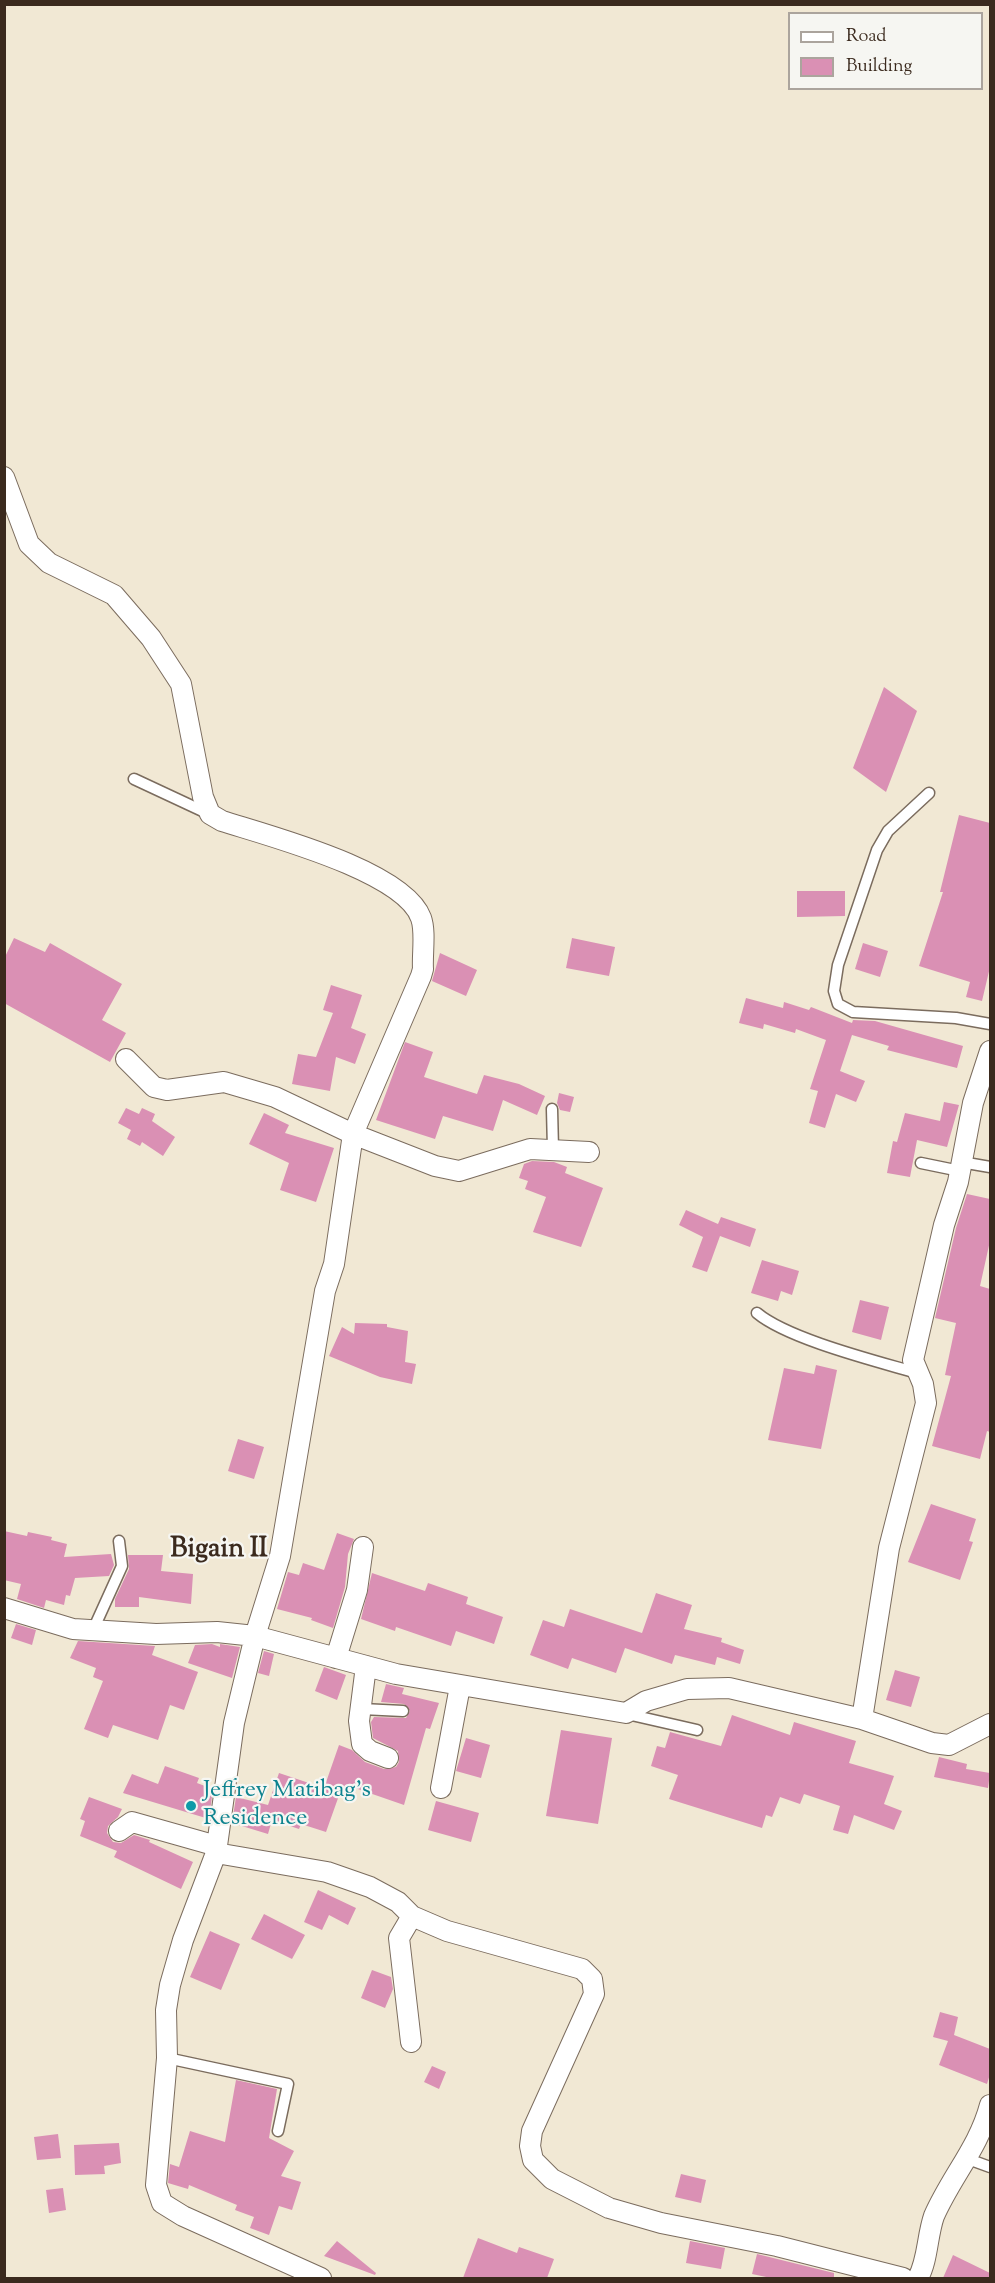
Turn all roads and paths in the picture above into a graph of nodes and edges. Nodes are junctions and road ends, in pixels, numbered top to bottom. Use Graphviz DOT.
graph roads {
  1 [pos="4,477"];
  2 [pos="134,779"];
  3 [pos="928,793"];
  4 [pos="210,814"];
  5 [pos="990,1023"];
  6 [pos="990,1052"];
  7 [pos="126,1059"];
  8 [pos="552,1110"];
  9 [pos="353,1134"];
  10 [pos="553,1149"];
  11 [pos="589,1152"];
  12 [pos="921,1163"];
  13 [pos="961,1166"];
  14 [pos="990,1167"];
  15 [pos="757,1313"];
  16 [pos="917,1373"];
  17 [pos="119,1540"];
  18 [pos="363,1547"];
  19 [pos="4,1608"];
  20 [pos="93,1630"];
  21 [pos="255,1636"];
  22 [pos="336,1658"];
  23 [pos="366,1666"];
  24 [pos="460,1686"];
  25 [pos="362,1709"];
  26 [pos="403,1711"];
  27 [pos="626,1713"];
  28 [pos="862,1719"];
  29 [pos="990,1724"];
  30 [pos="697,1730"];
  31 [pos="388,1758"];
  32 [pos="441,1788"];
  33 [pos="119,1831"];
  34 [pos="217,1849"];
  35 [pos="412,1916"];
  36 [pos="411,2042"];
  37 [pos="167,2058"];
  38 [pos="990,2105"];
  39 [pos="278,2132"];
  40 [pos="968,2159"];
  41 [pos="990,2167"];
  42 [pos="321,2278"];
  43 [pos="903,2278"];
  44 [pos="918,2278"];
  1 -- 4 [label="street"];
  2 -- 4 [label="lane"];
  3 -- 5 [label="lane"];
  4 -- 9 [label="street"];
  6 -- 13 [label="street"];
  7 -- 9 [label="street"];
  8 -- 10 [label="lane"];
  9 -- 10 [label="street"];
  9 -- 21 [label="street"];
  10 -- 11 [label="street"];
  12 -- 13 [label="lane"];
  13 -- 14 [label="lane"];
  13 -- 16 [label="street"];
  15 -- 16 [label="lane"];
  16 -- 28 [label="street"];
  17 -- 20 [label="lane"];
  18 -- 22 [label="street"];
  19 -- 20 [label="street"];
  20 -- 21 [label="street"];
  21 -- 22 [label="street"];
  21 -- 34 [label="street"];
  22 -- 23 [label="street"];
  23 -- 24 [label="street"];
  23 -- 25 [label="street"];
  24 -- 27 [label="street"];
  24 -- 32 [label="street"];
  25 -- 26 [label="lane"];
  25 -- 31 [label="street"];
  27 -- 28 [label="street"];
  27 -- 30 [label="lane"];
  28 -- 29 [label="street"];
  33 -- 34 [label="street"];
  34 -- 35 [label="street"];
  34 -- 37 [label="street"];
  35 -- 36 [label="street"];
  35 -- 43 [label="street"];
  37 -- 39 [label="lane"];
  37 -- 42 [label="street"];
  38 -- 40 [label="street"];
  40 -- 41 [label="lane"];
  40 -- 44 [label="street"];
}
